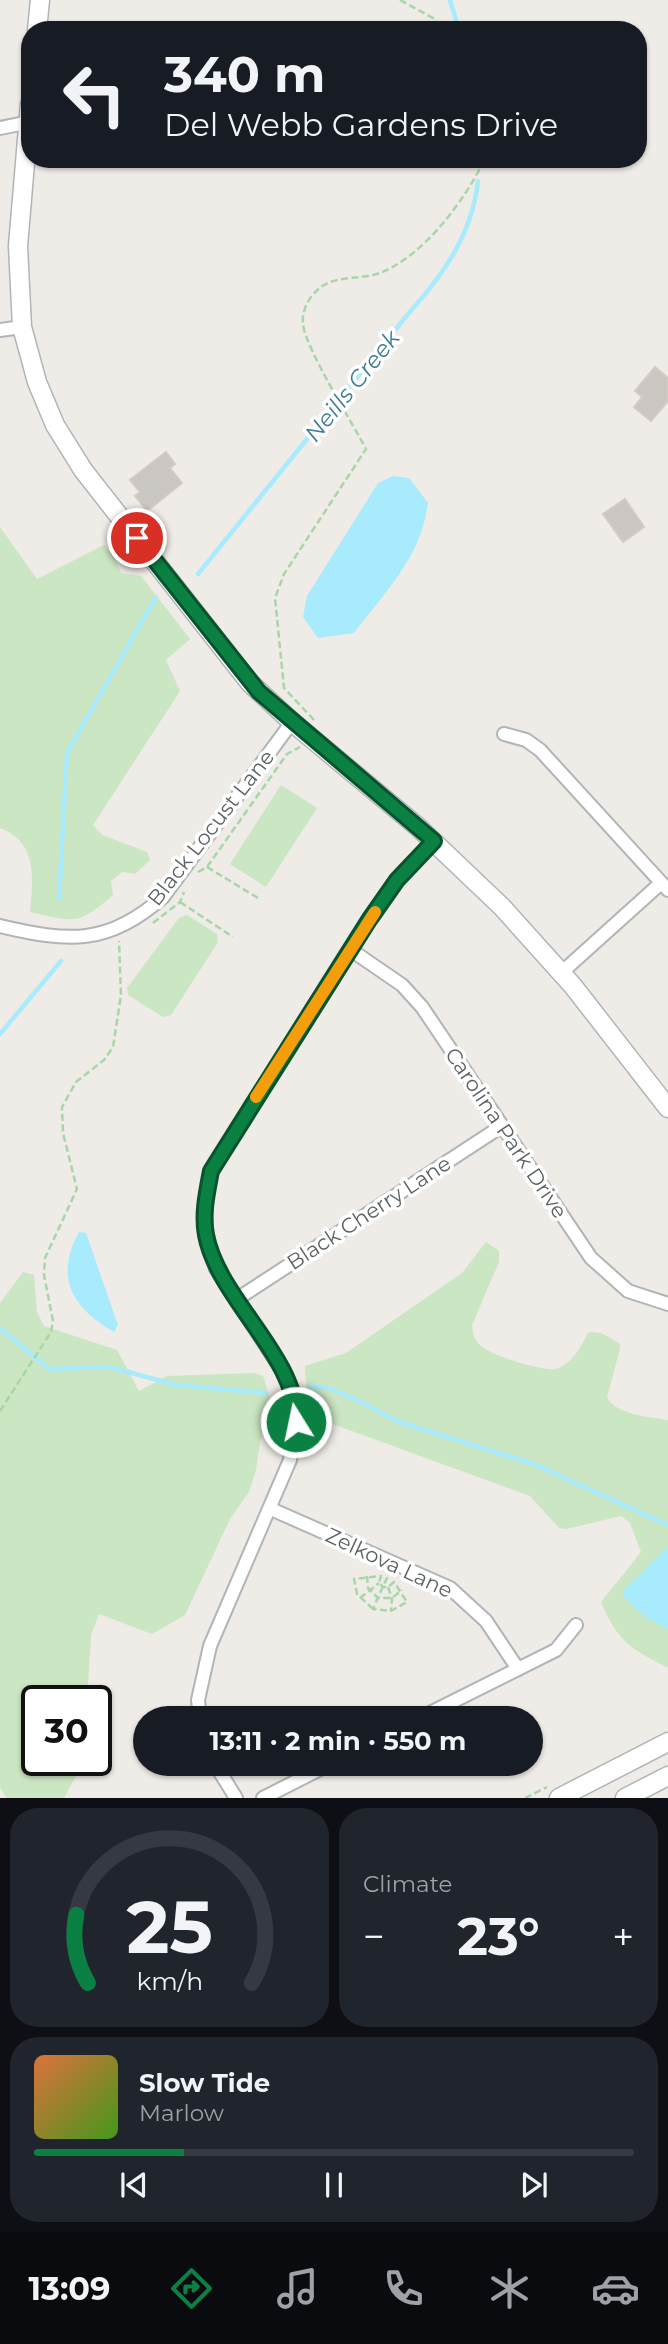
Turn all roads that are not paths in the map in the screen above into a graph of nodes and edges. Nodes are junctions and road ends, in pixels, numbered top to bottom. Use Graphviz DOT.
graph roads {
  1 [pos="40,0"];
  2 [pos="38,21"];
  3 [pos="21,124"];
  4 [pos="0,128"];
  5 [pos="25,168"];
  6 [pos="22,327"];
  7 [pos="0,330"];
  8 [pos="292,722"];
  9 [pos="504,734"];
  10 [pos="434,841"];
  11 [pos="665,886"];
  12 [pos="0,926"];
  13 [pos="351,950"];
  14 [pos="561,973"];
  15 [pos="668,1108"];
  16 [pos="502,1126"];
  17 [pos="237,1299"];
  18 [pos="668,1304"];
  19 [pos="271,1510"];
  20 [pos="576,1625"];
  21 [pos="518,1669"];
  22 [pos="199,1706"];
  23 [pos="444,1706"];
  24 [pos="668,1742"];
  25 [pos="222,1776"];
  26 [pos="307,1776"];
  27 [pos="668,1776"];
  28 [pos="236,1798"];
  29 [pos="264,1798"];
  30 [pos="559,1798"];
  31 [pos="625,1798"];
  1 -- 2 [label="street"];
  3 -- 4 [label="street"];
  5 -- 6 [label="street"];
  6 -- 7 [label="street"];
  6 -- 8 [label="street"];
  8 -- 10 [label="street"];
  8 -- 12 [label="street, Black Locust Lane"];
  9 -- 11 [label="street"];
  10 -- 13 [label="street"];
  10 -- 14 [label="street"];
  11 -- 14 [label="street"];
  13 -- 16 [label="street, Carolina Park Drive"];
  13 -- 17 [label="street"];
  14 -- 15 [label="street"];
  16 -- 17 [label="street, Black Cherry Lane"];
  16 -- 18 [label="street, Carolina Park Drive"];
  17 -- 19 [label="street"];
  19 -- 21 [label="street, Zelkova Lane"];
  19 -- 22 [label="street"];
  20 -- 21 [label="street"];
  21 -- 23 [label="street"];
  24 -- 30 [label="street"];
  25 -- 28 [label="street"];
  26 -- 29 [label="street"];
  27 -- 31 [label="street"];
}
